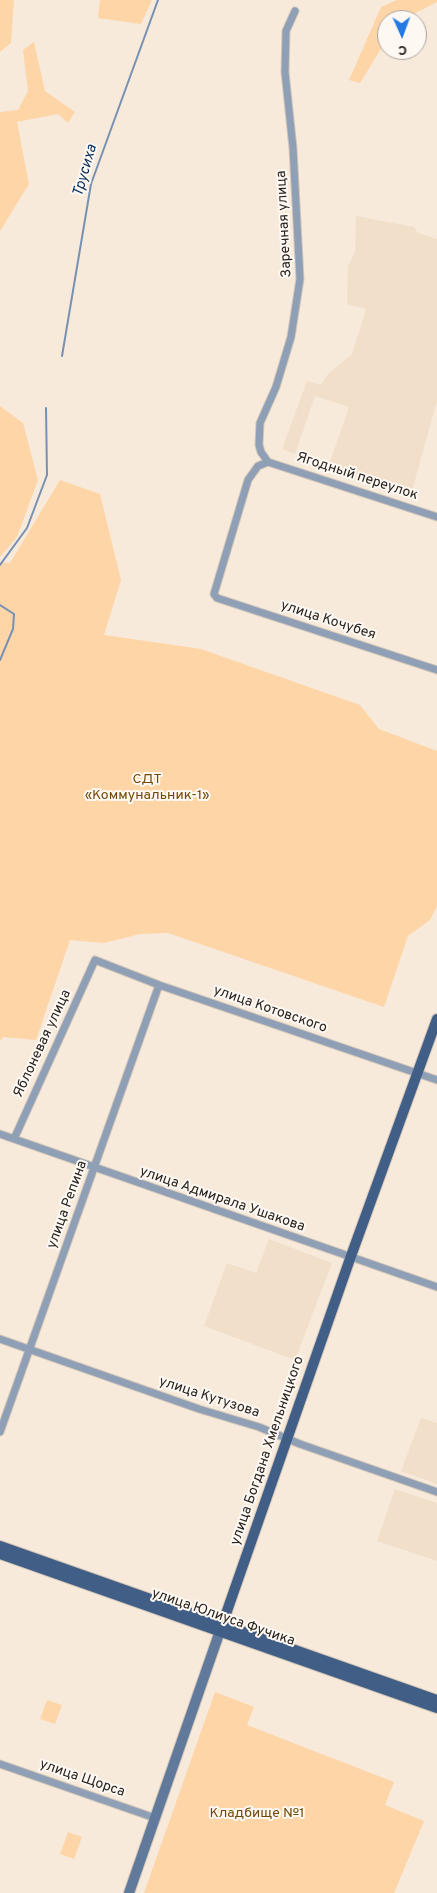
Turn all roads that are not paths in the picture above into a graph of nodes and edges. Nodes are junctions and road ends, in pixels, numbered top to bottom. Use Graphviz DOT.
graph roads {
  1 [pos="295,10"];
  2 [pos="268,462"];
  3 [pos="437,517"];
  4 [pos="437,670"];
  5 [pos="95,960"];
  6 [pos="159,985"];
  7 [pos="437,1019"];
  8 [pos="417,1074"];
  9 [pos="437,1080"];
  10 [pos="0,1134"];
  11 [pos="14,1139"];
  12 [pos="94,1168"];
  13 [pos="351,1256"];
  14 [pos="437,1287"];
  15 [pos="0,1339"];
  16 [pos="30,1349"];
  17 [pos="0,1432"];
  18 [pos="286,1439"];
  19 [pos="437,1492"];
  20 [pos="0,1546"];
  21 [pos="0,1554"];
  22 [pos="222,1628"];
  23 [pos="437,1700"];
  24 [pos="437,1708"];
  25 [pos="0,1764"];
  26 [pos="155,1818"];
  27 [pos="129,1893"];
  1 -- 2 [label="street, Заречная улица"];
  2 -- 3 [label="street, Ягодный переулок"];
  2 -- 4 [label="street, улица Кочубея"];
  5 -- 6 [label="street, улица Котовского"];
  5 -- 11 [label="street, Яблоневая улица"];
  6 -- 8 [label="street, улица Котовского"];
  6 -- 12 [label="street, улица Репина"];
  7 -- 8 [label="main road, улица Богдана Хмельницкого"];
  8 -- 9 [label="street, улица Котовского"];
  8 -- 13 [label="main road, улица Богдана Хмельницкого"];
  10 -- 11 [label="street, улица Адмирала Ушакова"];
  11 -- 12 [label="street, улица Адмирала Ушакова"];
  12 -- 13 [label="street, улица Адмирала Ушакова"];
  12 -- 16 [label="street, улица Репина"];
  13 -- 14 [label="street, улица Адмирала Ушакова"];
  13 -- 18 [label="main road, улица Богдана Хмельницкого"];
  15 -- 16 [label="street, улица Кутузова"];
  16 -- 17 [label="street, улица Репина"];
  16 -- 18 [label="street, улица Кутузова"];
  18 -- 19 [label="street, улица Кутузова"];
  18 -- 22 [label="main road, улица Богдана Хмельницкого"];
  20 -- 22 [label="main road, улица Юлиуса Фучика"];
  21 -- 22 [label="main road, улица Юлиуса Фучика"];
  22 -- 23 [label="main road, улица Юлиуса Фучика"];
  22 -- 24 [label="main road, улица Юлиуса Фучика"];
  22 -- 26 [label="main road, улица Богдана Хмельницкого"];
  25 -- 26 [label="street, улица Щорса"];
  26 -- 27 [label="main road, улица Богдана Хмельницкого"];
}
